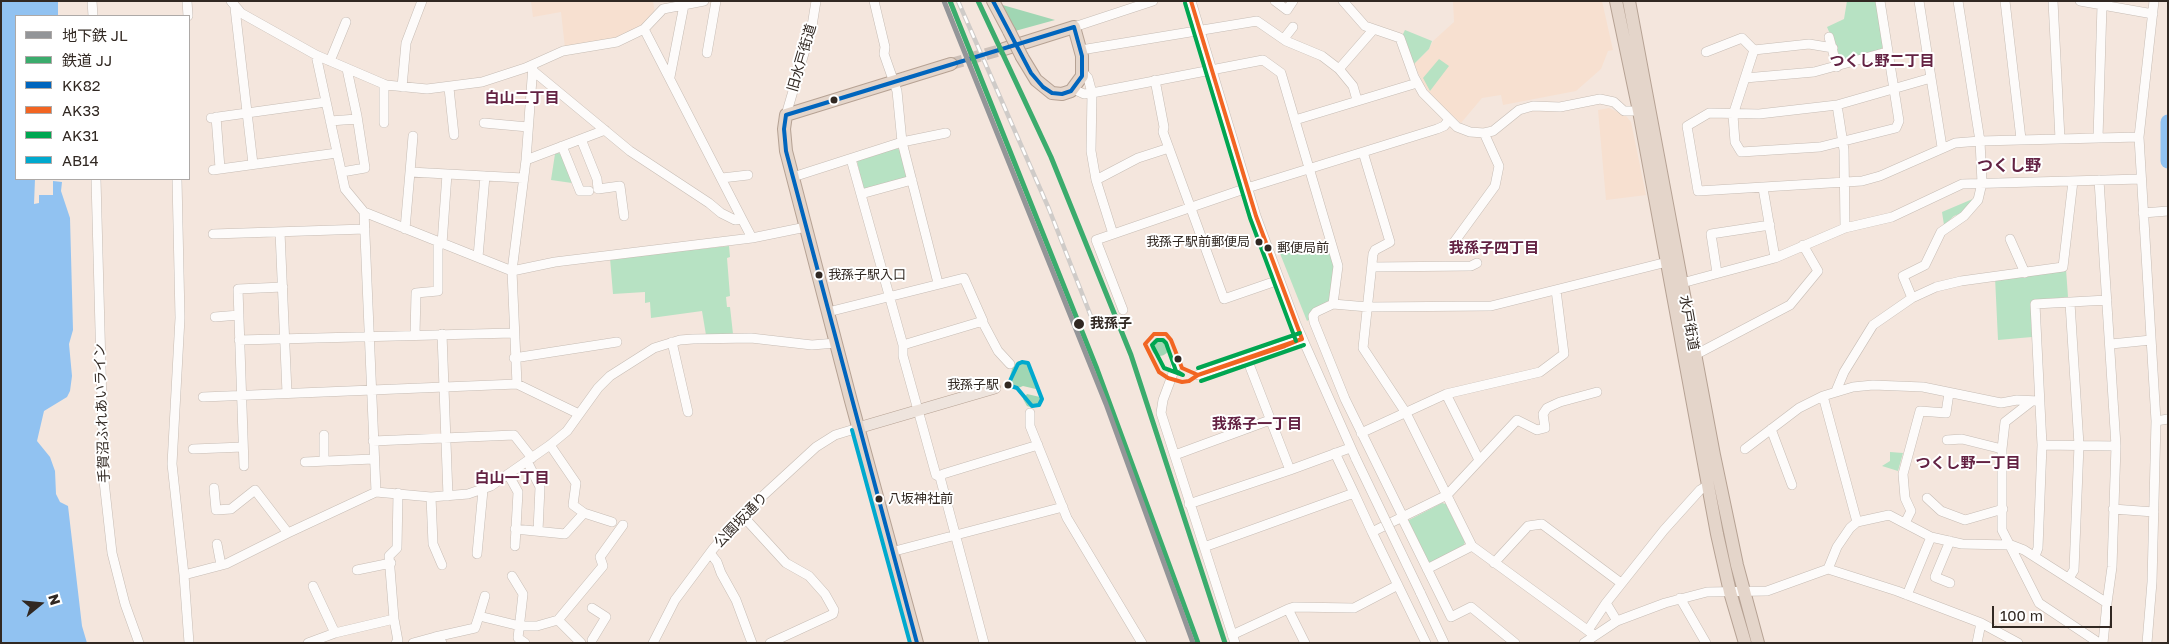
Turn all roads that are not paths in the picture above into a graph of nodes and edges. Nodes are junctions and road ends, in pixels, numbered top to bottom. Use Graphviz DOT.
graph roads {
  1 [pos="92,1"];
  2 [pos="187,1"];
  3 [pos="422,1"];
  4 [pos="704,1"];
  5 [pos="716,1"];
  6 [pos="816,1"];
  7 [pos="874,1"];
  8 [pos="993,1"];
  9 [pos="1153,1"];
  10 [pos="1191,1"];
  11 [pos="1276,1"];
  12 [pos="1293,1"];
  13 [pos="1343,1"];
  14 [pos="1616,1"];
  15 [pos="1629,1"];
  16 [pos="1880,1"];
  17 [pos="1919,1"];
  18 [pos="1958,1"];
  19 [pos="2005,1"];
  20 [pos="2053,1"];
  21 [pos="2080,1"];
  22 [pos="2154,1"];
  23 [pos="233,4"];
  24 [pos="684,4"];
  25 [pos="2102,5"];
  26 [pos="2153,14"];
  27 [pos="93,15"];
  28 [pos="188,15"];
  29 [pos="346,22"];
  30 [pos="1074,27"];
  31 [pos="1293,27"];
  32 [pos="644,29"];
  33 [pos="1199,30"];
  34 [pos="1373,30"];
  35 [pos="1829,36"];
  36 [pos="1286,41"];
  37 [pos="1832,48"];
  38 [pos="1004,49"];
  39 [pos="1081,50"];
  40 [pos="1754,50"];
  41 [pos="1706,52"];
  42 [pos="1887,52"];
  43 [pos="707,53"];
  44 [pos="316,55"];
  45 [pos="330,61"];
  46 [pos="951,64"];
  47 [pos="1837,67"];
  48 [pos="346,68"];
  49 [pos="532,68"];
  50 [pos="1339,69"];
  51 [pos="1212,70"];
  52 [pos="1082,71"];
  53 [pos="670,77"];
  54 [pos="1745,78"];
  55 [pos="1931,78"];
  56 [pos="1155,80"];
  57 [pos="893,82"];
  58 [pos="1417,83"];
  59 [pos="384,84"];
  60 [pos="402,87"];
  61 [pos="449,88"];
  62 [pos="1074,89"];
  63 [pos="1894,89"];
  64 [pos="1092,93"];
  65 [pos="1357,100"];
  66 [pos="326,102"];
  67 [pos="1837,105"];
  68 [pos="1639,111"];
  69 [pos="247,112"];
  70 [pos="786,115"];
  71 [pos="1733,115"];
  72 [pos="357,119"];
  73 [pos="1294,120"];
  74 [pos="1449,120"];
  75 [pos="330,121"];
  76 [pos="384,123"];
  77 [pos="484,123"];
  78 [pos="528,127"];
  79 [pos="605,130"];
  80 [pos="946,133"];
  81 [pos="1484,134"];
  82 [pos="454,135"];
  83 [pos="413,136"];
  84 [pos="2098,138"];
  85 [pos="2139,138"];
  86 [pos="581,139"];
  87 [pos="2021,139"];
  88 [pos="2060,139"];
  89 [pos="1980,141"];
  90 [pos="902,142"];
  91 [pos="1843,142"];
  92 [pos="562,146"];
  93 [pos="1169,148"];
  94 [pos="1942,148"];
  95 [pos="1363,152"];
  96 [pos="337,153"];
  97 [pos="851,159"];
  98 [pos="526,160"];
  99 [pos="253,164"];
  100 [pos="1308,169"];
  101 [pos="342,172"];
  102 [pos="410,172"];
  103 [pos="447,174"];
  104 [pos="748,175"];
  105 [pos="485,176"];
  106 [pos="793,177"];
  107 [pos="523,178"];
  108 [pos="722,178"];
  109 [pos="96,180"];
  110 [pos="177,180"];
  111 [pos="912,180"];
  112 [pos="1096,180"];
  113 [pos="2099,180"];
  114 [pos="2141,180"];
  115 [pos="2074,181"];
  116 [pos="1982,183"];
  117 [pos="1844,184"];
  118 [pos="1247,188"];
  119 [pos="1763,188"];
  120 [pos="589,191"];
  121 [pos="861,194"];
  122 [pos="1190,207"];
  123 [pos="2168,211"];
  124 [pos="364,212"];
  125 [pos="2143,212"];
  126 [pos="624,216"];
  127 [pos="742,219"];
  128 [pos="1770,226"];
  129 [pos="806,227"];
  130 [pos="1844,228"];
  131 [pos="365,229"];
  132 [pos="405,229"];
  133 [pos="280,232"];
  134 [pos="213,234"];
  135 [pos="1113,234"];
  136 [pos="752,238"];
  137 [pos="2010,239"];
  138 [pos="440,243"];
  139 [pos="1452,245"];
  140 [pos="1803,245"];
  141 [pos="478,257"];
  142 [pos="1775,258"];
  143 [pos="1667,262"];
  144 [pos="1477,264"];
  145 [pos="1372,267"];
  146 [pos="512,271"];
  147 [pos="1717,273"];
  148 [pos="2025,273"];
  149 [pos="1279,280"];
  150 [pos="938,283"];
  151 [pos="1682,283"];
  152 [pos="283,287"];
  153 [pos="1556,290"];
  154 [pos="889,296"];
  155 [pos="1912,298"];
  156 [pos="2107,300"];
  157 [pos="2070,303"];
  158 [pos="1333,304"];
  159 [pos="1368,307"];
  160 [pos="1123,310"];
  161 [pos="828,312"];
  162 [pos="239,315"];
  163 [pos="215,317"];
  164 [pos="982,321"];
  165 [pos="513,333"];
  166 [pos="442,334"];
  167 [pos="416,335"];
  168 [pos="369,336"];
  169 [pos="284,339"];
  170 [pos="1302,339"];
  171 [pos="239,340"];
  172 [pos="2151,340"];
  173 [pos="617,342"];
  174 [pos="672,342"];
  175 [pos="836,343"];
  176 [pos="2111,344"];
  177 [pos="903,345"];
  178 [pos="1695,355"];
  179 [pos="514,358"];
  180 [pos="1247,359"];
  181 [pos="1178,360"];
  182 [pos="1010,364"];
  183 [pos="1198,375"];
  184 [pos="517,384"];
  185 [pos="444,387"];
  186 [pos="995,388"];
  187 [pos="371,390"];
  188 [pos="1836,391"];
  189 [pos="286,392"];
  190 [pos="1597,392"];
  191 [pos="1949,392"];
  192 [pos="241,394"];
  193 [pos="1446,394"];
  194 [pos="1823,396"];
  195 [pos="203,397"];
  196 [pos="2035,401"];
  197 [pos="918,411"];
  198 [pos="688,412"];
  199 [pos="1030,413"];
  200 [pos="1406,413"];
  201 [pos="579,414"];
  202 [pos="2168,419"];
  203 [pos="1270,420"];
  204 [pos="2156,421"];
  205 [pos="858,428"];
  206 [pos="1771,429"];
  207 [pos="1361,433"];
  208 [pos="324,435"];
  209 [pos="446,438"];
  210 [pos="1947,440"];
  211 [pos="372,441"];
  212 [pos="550,444"];
  213 [pos="2042,445"];
  214 [pos="2079,445"];
  215 [pos="1038,446"];
  216 [pos="2116,446"];
  217 [pos="243,447"];
  218 [pos="1350,448"];
  219 [pos="193,449"];
  220 [pos="1745,449"];
  221 [pos="2002,449"];
  222 [pos="1335,453"];
  223 [pos="1175,455"];
  224 [pos="373,459"];
  225 [pos="530,460"];
  226 [pos="1479,460"];
  227 [pos="324,461"];
  228 [pos="305,462"];
  229 [pos="244,466"];
  230 [pos="1290,470"];
  231 [pos="508,474"];
  232 [pos="940,477"];
  233 [pos="1708,485"];
  234 [pos="1792,485"];
  235 [pos="214,488"];
  236 [pos="483,490"];
  237 [pos="376,492"];
  238 [pos="398,492"];
  239 [pos="1354,493"];
  240 [pos="1447,495"];
  241 [pos="448,496"];
  242 [pos="431,497"];
  243 [pos="1927,498"];
  244 [pos="1189,504"];
  245 [pos="1063,507"];
  246 [pos="2003,509"];
  247 [pos="2113,509"];
  248 [pos="2154,512"];
  249 [pos="584,513"];
  250 [pos="742,515"];
  251 [pos="1402,517"];
  252 [pos="612,522"];
  253 [pos="1858,522"];
  254 [pos="1905,524"];
  255 [pos="623,526"];
  256 [pos="516,529"];
  257 [pos="538,531"];
  258 [pos="1372,532"];
  259 [pos="288,533"];
  260 [pos="954,535"];
  261 [pos="1931,537"];
  262 [pos="1950,541"];
  263 [pos="217,544"];
  264 [pos="2011,545"];
  265 [pos="515,546"];
  266 [pos="1472,546"];
  267 [pos="1204,547"];
  268 [pos="891,552"];
  269 [pos="710,553"];
  270 [pos="477,554"];
  271 [pos="2035,556"];
  272 [pos="391,563"];
  273 [pos="1494,563"];
  274 [pos="442,565"];
  275 [pos="221,566"];
  276 [pos="1427,569"];
  277 [pos="1828,569"];
  278 [pos="357,570"];
  279 [pos="184,575"];
  280 [pos="512,576"];
  281 [pos="2069,578"];
  282 [pos="1621,583"];
  283 [pos="1946,584"];
  284 [pos="313,586"];
  285 [pos="1398,586"];
  286 [pos="1730,592"];
  287 [pos="1744,592"];
  288 [pos="1908,595"];
  289 [pos="486,596"];
  290 [pos="1680,598"];
  291 [pos="1606,603"];
  292 [pos="2107,603"];
  293 [pos="592,608"];
  294 [pos="1288,609"];
  295 [pos="479,616"];
  296 [pos="394,619"];
  297 [pos="558,620"];
  298 [pos="1617,620"];
  299 [pos="1981,623"];
  300 [pos="520,626"];
  301 [pos="1591,632"];
  302 [pos="335,633"];
  303 [pos="1234,639"];
  304 [pos="439,640"];
  305 [pos="313,642"];
  306 [pos="400,642"];
  307 [pos="592,642"];
  308 [pos="1138,642"];
  309 [pos="139,643"];
  310 [pos="189,643"];
  311 [pos="412,643"];
  312 [pos="525,643"];
  313 [pos="581,643"];
  314 [pos="654,643"];
  315 [pos="752,643"];
  316 [pos="770,643"];
  317 [pos="917,643"];
  318 [pos="984,643"];
  319 [pos="1305,643"];
  320 [pos="1426,643"];
  321 [pos="1444,643"];
  322 [pos="1515,643"];
  323 [pos="1584,643"];
  324 [pos="1706,643"];
  325 [pos="1745,643"];
  326 [pos="1758,643"];
  327 [pos="1977,643"];
  328 [pos="2018,643"];
  329 [pos="2101,643"];
  330 [pos="2147,643"];
  1 -- 27 [label="street"];
  2 -- 28 [label="street"];
  3 -- 60 [label="street"];
  4 -- 24 [label="street"];
  5 -- 43 [label="street"];
  6 -- 70 [label="street, 旧水戸街道"];
  7 -- 57 [label="street"];
  8 -- 62 [label="highway, bridge"];
  9 -- 30 [label="street"];
  10 -- 33 [label="street"];
  11 -- 12 [label="street"];
  13 -- 34 [label="street"];
  14 -- 68 [label="highway, 水戸街道"];
  15 -- 151 [label="highway, 水戸街道"];
  16 -- 42 [label="street"];
  17 -- 55 [label="street"];
  18 -- 89 [label="street"];
  19 -- 87 [label="street"];
  20 -- 88 [label="street"];
  21 -- 25 [label="street"];
  22 -- 26 [label="street"];
  23 -- 44 [label="street"];
  23 -- 69 [label="street"];
  24 -- 32 [label="street"];
  24 -- 53 [label="street"];
  25 -- 26 [label="street"];
  25 -- 84 [label="street"];
  26 -- 85 [label="street"];
  29 -- 45 [label="street"];
  30 -- 38 [label="highway"];
  30 -- 39 [label="highway"];
  31 -- 36 [label="street"];
  32 -- 49 [label="street"];
  32 -- 53 [label="street"];
  33 -- 36 [label="street"];
  33 -- 39 [label="street"];
  33 -- 51 [label="street"];
  34 -- 50 [label="street"];
  34 -- 58 [label="street"];
  35 -- 37 [label="street"];
  36 -- 50 [label="street"];
  37 -- 40 [label="street"];
  37 -- 47 [label="street"];
  39 -- 52 [label="highway"];
  40 -- 41 [label="street"];
  40 -- 54 [label="street"];
  42 -- 47 [label="street"];
  42 -- 63 [label="street"];
  44 -- 45 [label="street"];
  44 -- 66 [label="street"];
  45 -- 48 [label="street"];
  46 -- 57 [label="highway"];
  47 -- 54 [label="street"];
  48 -- 59 [label="street"];
  48 -- 72 [label="street"];
  49 -- 61 [label="street"];
  49 -- 78 [label="street"];
  49 -- 79 [label="street"];
  50 -- 65 [label="street"];
  51 -- 56 [label="street"];
  51 -- 73 [label="street"];
  51 -- 118 [label="street"];
  52 -- 62 [label="highway"];
  52 -- 64 [label="street"];
  53 -- 108 [label="street"];
  54 -- 71 [label="street"];
  55 -- 63 [label="street"];
  55 -- 94 [label="street"];
  56 -- 64 [label="street"];
  56 -- 93 [label="street"];
  57 -- 70 [label="highway"];
  57 -- 90 [label="street"];
  58 -- 65 [label="street"];
  58 -- 74 [label="street"];
  59 -- 60 [label="street"];
  59 -- 76 [label="street"];
  60 -- 61 [label="street"];
  61 -- 82 [label="street"];
  62 -- 64 [label="street"];
  63 -- 67 [label="street"];
  63 -- 91 [label="street"];
  64 -- 112 [label="street"];
  65 -- 73 [label="street"];
  66 -- 69 [label="street"];
  66 -- 75 [label="street"];
  67 -- 71 [label="street"];
  67 -- 91 [label="street"];
  68 -- 81 [label="street"];
  68 -- 143 [label="highway, 水戸街道"];
  69 -- 99 [label="street"];
  69 -- 99 [label="street"];
  70 -- 106 [label="highway"];
  71 -- 91 [label="street"];
  71 -- 119 [label="street"];
  72 -- 75 [label="street"];
  72 -- 101 [label="street"];
  73 -- 100 [label="street"];
  74 -- 81 [label="street"];
  74 -- 95 [label="street"];
  75 -- 96 [label="street"];
  77 -- 78 [label="street"];
  78 -- 98 [label="street"];
  79 -- 86 [label="street"];
  79 -- 127 [label="street"];
  80 -- 90 [label="street"];
  81 -- 139 [label="street"];
  83 -- 102 [label="street"];
  84 -- 85 [label="street"];
  84 -- 88 [label="street"];
  85 -- 114 [label="street"];
  86 -- 92 [label="street"];
  86 -- 126 [label="street"];
  87 -- 88 [label="street"];
  87 -- 89 [label="street"];
  89 -- 94 [label="street"];
  89 -- 116 [label="street"];
  90 -- 97 [label="street"];
  90 -- 111 [label="street"];
  91 -- 117 [label="street"];
  92 -- 98 [label="street"];
  92 -- 120 [label="street"];
  93 -- 112 [label="street"];
  93 -- 122 [label="street"];
  94 -- 117 [label="street"];
  95 -- 100 [label="street"];
  95 -- 145 [label="street"];
  96 -- 99 [label="street"];
  96 -- 101 [label="street"];
  97 -- 106 [label="street"];
  97 -- 121 [label="street"];
  98 -- 107 [label="street"];
  100 -- 118 [label="street"];
  100 -- 158 [label="street"];
  101 -- 124 [label="street"];
  102 -- 103 [label="street"];
  102 -- 132 [label="street"];
  103 -- 105 [label="street"];
  103 -- 138 [label="street"];
  104 -- 108 [label="street"];
  105 -- 107 [label="street"];
  105 -- 141 [label="street"];
  106 -- 129 [label="highway"];
  107 -- 146 [label="street"];
  108 -- 127 [label="street"];
  109 -- 309 [label="street, 手賀沼ふれあいライン"];
  110 -- 279 [label="street"];
  111 -- 121 [label="street"];
  111 -- 150 [label="street"];
  112 -- 135 [label="street"];
  113 -- 114 [label="street"];
  113 -- 115 [label="street"];
  113 -- 156 [label="street"];
  114 -- 125 [label="street"];
  115 -- 116 [label="street"];
  115 -- 148 [label="street"];
  116 -- 130 [label="street"];
  116 -- 155 [label="street"];
  117 -- 119 [label="street"];
  117 -- 130 [label="street"];
  118 -- 122 [label="street"];
  118 -- 149 [label="street"];
  119 -- 128 [label="street"];
  121 -- 154 [label="street"];
  122 -- 135 [label="street"];
  122 -- 149 [label="street"];
  123 -- 125 [label="street"];
  124 -- 131 [label="street"];
  124 -- 132 [label="street"];
  125 -- 172 [label="street"];
  127 -- 136 [label="street"];
  128 -- 142 [label="street"];
  128 -- 147 [label="street"];
  129 -- 136 [label="street"];
  129 -- 161 [label="highway"];
  130 -- 140 [label="street"];
  131 -- 133 [label="street"];
  131 -- 168 [label="street"];
  132 -- 138 [label="street"];
  133 -- 134 [label="street"];
  133 -- 152 [label="street"];
  135 -- 160 [label="street"];
  136 -- 146 [label="street"];
  137 -- 148 [label="street"];
  138 -- 141 [label="street"];
  138 -- 167 [label="street"];
  140 -- 142 [label="street"];
  140 -- 178 [label="street"];
  141 -- 146 [label="street"];
  142 -- 147 [label="street"];
  143 -- 153 [label="street"];
  143 -- 233 [label="highway, 水戸街道"];
  144 -- 145 [label="street"];
  145 -- 159 [label="street"];
  146 -- 165 [label="street"];
  147 -- 151 [label="street"];
  148 -- 155 [label="street"];
  149 -- 170 [label="street"];
  150 -- 154 [label="street"];
  150 -- 164 [label="street"];
  151 -- 178 [label="highway, 水戸街道"];
  152 -- 162 [label="street"];
  152 -- 169 [label="street"];
  153 -- 159 [label="street"];
  153 -- 193 [label="street"];
  154 -- 161 [label="street"];
  154 -- 177 [label="street"];
  155 -- 188 [label="street"];
  156 -- 157 [label="street"];
  156 -- 176 [label="street"];
  157 -- 196 [label="street"];
  157 -- 214 [label="street"];
  158 -- 159 [label="street"];
  158 -- 207 [label="street"];
  159 -- 200 [label="street"];
  161 -- 175 [label="highway"];
  162 -- 163 [label="street"];
  162 -- 171 [label="street"];
  164 -- 177 [label="street"];
  164 -- 182 [label="street"];
  165 -- 166 [label="street"];
  165 -- 179 [label="street"];
  166 -- 167 [label="street"];
  166 -- 185 [label="street"];
  167 -- 168 [label="street"];
  168 -- 169 [label="street"];
  168 -- 187 [label="street"];
  169 -- 171 [label="street"];
  169 -- 189 [label="street"];
  170 -- 180 [label="street"];
  170 -- 218 [label="street"];
  171 -- 192 [label="street"];
  172 -- 176 [label="street"];
  172 -- 204 [label="street"];
  173 -- 179 [label="street"];
  174 -- 175 [label="street"];
  174 -- 198 [label="street"];
  174 -- 201 [label="street"];
  175 -- 205 [label="highway"];
  176 -- 216 [label="street"];
  177 -- 197 [label="street"];
  178 -- 287 [label="highway, 水戸街道"];
  179 -- 184 [label="street"];
  180 -- 183 [label="street"];
  180 -- 203 [label="street"];
  181 -- 223 [label="street"];
  184 -- 185 [label="street"];
  184 -- 201 [label="street"];
  185 -- 187 [label="street"];
  185 -- 209 [label="street"];
  186 -- 197 [label="main road"];
  187 -- 189 [label="street"];
  187 -- 211 [label="street"];
  188 -- 191 [label="street"];
  188 -- 194 [label="street"];
  189 -- 192 [label="street"];
  190 -- 226 [label="street"];
  191 -- 196 [label="street"];
  191 -- 254 [label="street"];
  192 -- 195 [label="street"];
  192 -- 217 [label="street"];
  193 -- 200 [label="street"];
  193 -- 226 [label="street"];
  194 -- 206 [label="street"];
  194 -- 253 [label="street"];
  196 -- 213 [label="street"];
  196 -- 221 [label="street"];
  197 -- 205 [label="main road"];
  197 -- 232 [label="street"];
  199 -- 215 [label="street"];
  200 -- 207 [label="street"];
  200 -- 240 [label="street"];
  201 -- 212 [label="street"];
  202 -- 204 [label="street"];
  203 -- 223 [label="street"];
  203 -- 230 [label="street"];
  204 -- 248 [label="street"];
  205 -- 250 [label="street, 公園坂通り"];
  205 -- 268 [label="highway"];
  206 -- 220 [label="street"];
  206 -- 234 [label="street"];
  207 -- 251 [label="street"];
  208 -- 227 [label="street"];
  209 -- 211 [label="street"];
  209 -- 225 [label="street"];
  209 -- 241 [label="street"];
  210 -- 221 [label="street"];
  211 -- 224 [label="street"];
  212 -- 225 [label="street"];
  212 -- 249 [label="street"];
  213 -- 214 [label="street"];
  213 -- 271 [label="street"];
  214 -- 216 [label="street"];
  214 -- 281 [label="street"];
  215 -- 232 [label="street"];
  215 -- 245 [label="street"];
  216 -- 247 [label="street"];
  217 -- 219 [label="street"];
  217 -- 229 [label="street"];
  218 -- 222 [label="street"];
  218 -- 321 [label="street, bridge"];
  221 -- 246 [label="street"];
  222 -- 230 [label="street"];
  222 -- 239 [label="street"];
  223 -- 244 [label="street"];
  224 -- 227 [label="street"];
  224 -- 237 [label="street"];
  225 -- 231 [label="street"];
  225 -- 257 [label="street"];
  226 -- 240 [label="street"];
  227 -- 228 [label="street"];
  230 -- 244 [label="street"];
  231 -- 236 [label="street"];
  231 -- 256 [label="street"];
  232 -- 260 [label="street"];
  233 -- 282 [label="street"];
  233 -- 286 [label="highway, 水戸街道"];
  235 -- 259 [label="street"];
  236 -- 241 [label="street"];
  236 -- 270 [label="street"];
  237 -- 238 [label="street"];
  237 -- 259 [label="street"];
  238 -- 242 [label="street"];
  238 -- 272 [label="street"];
  239 -- 258 [label="street"];
  239 -- 267 [label="street"];
  240 -- 251 [label="street"];
  240 -- 266 [label="street"];
  241 -- 242 [label="street"];
  242 -- 274 [label="street"];
  243 -- 246 [label="street"];
  244 -- 267 [label="street"];
  245 -- 260 [label="street"];
  245 -- 308 [label="street"];
  246 -- 264 [label="street"];
  247 -- 248 [label="street"];
  247 -- 292 [label="street"];
  248 -- 330 [label="street"];
  249 -- 252 [label="street"];
  249 -- 257 [label="street"];
  250 -- 269 [label="street, 公園坂通り"];
  250 -- 316 [label="street"];
  251 -- 258 [label="street"];
  251 -- 276 [label="street"];
  253 -- 254 [label="street"];
  253 -- 277 [label="street"];
  254 -- 261 [label="street"];
  255 -- 297 [label="street"];
  256 -- 257 [label="street"];
  256 -- 265 [label="street"];
  258 -- 285 [label="street"];
  259 -- 275 [label="street"];
  260 -- 268 [label="street"];
  260 -- 318 [label="street"];
  261 -- 262 [label="street"];
  261 -- 288 [label="street"];
  262 -- 264 [label="street"];
  262 -- 283 [label="street"];
  263 -- 275 [label="street"];
  264 -- 271 [label="street"];
  264 -- 329 [label="street"];
  266 -- 273 [label="street"];
  266 -- 276 [label="street"];
  267 -- 303 [label="street"];
  268 -- 317 [label="highway"];
  269 -- 314 [label="street, 公園坂通り"];
  269 -- 315 [label="street"];
  271 -- 281 [label="street"];
  272 -- 278 [label="street"];
  272 -- 296 [label="street"];
  273 -- 282 [label="street"];
  273 -- 301 [label="street"];
  275 -- 279 [label="street"];
  276 -- 322 [label="street"];
  277 -- 287 [label="street"];
  277 -- 288 [label="street"];
  279 -- 310 [label="street"];
  280 -- 300 [label="street"];
  281 -- 292 [label="street"];
  282 -- 291 [label="street"];
  284 -- 302 [label="street"];
  285 -- 294 [label="street"];
  285 -- 320 [label="street"];
  286 -- 287 [label="street"];
  286 -- 290 [label="street"];
  286 -- 325 [label="highway, 水戸街道"];
  287 -- 326 [label="highway, 水戸街道"];
  288 -- 299 [label="street"];
  289 -- 295 [label="street"];
  290 -- 298 [label="street"];
  290 -- 324 [label="street"];
  291 -- 298 [label="street"];
  291 -- 301 [label="street"];
  292 -- 329 [label="street"];
  293 -- 307 [label="street"];
  294 -- 303 [label="street"];
  294 -- 319 [label="street"];
  295 -- 300 [label="street"];
  295 -- 304 [label="street"];
  296 -- 302 [label="street"];
  296 -- 306 [label="street"];
  297 -- 300 [label="street"];
  297 -- 313 [label="street"];
  298 -- 301 [label="street"];
  299 -- 327 [label="street"];
  299 -- 328 [label="street"];
  300 -- 312 [label="street"];
  301 -- 323 [label="street"];
  302 -- 305 [label="street"];
  304 -- 311 [label="street"];
}
